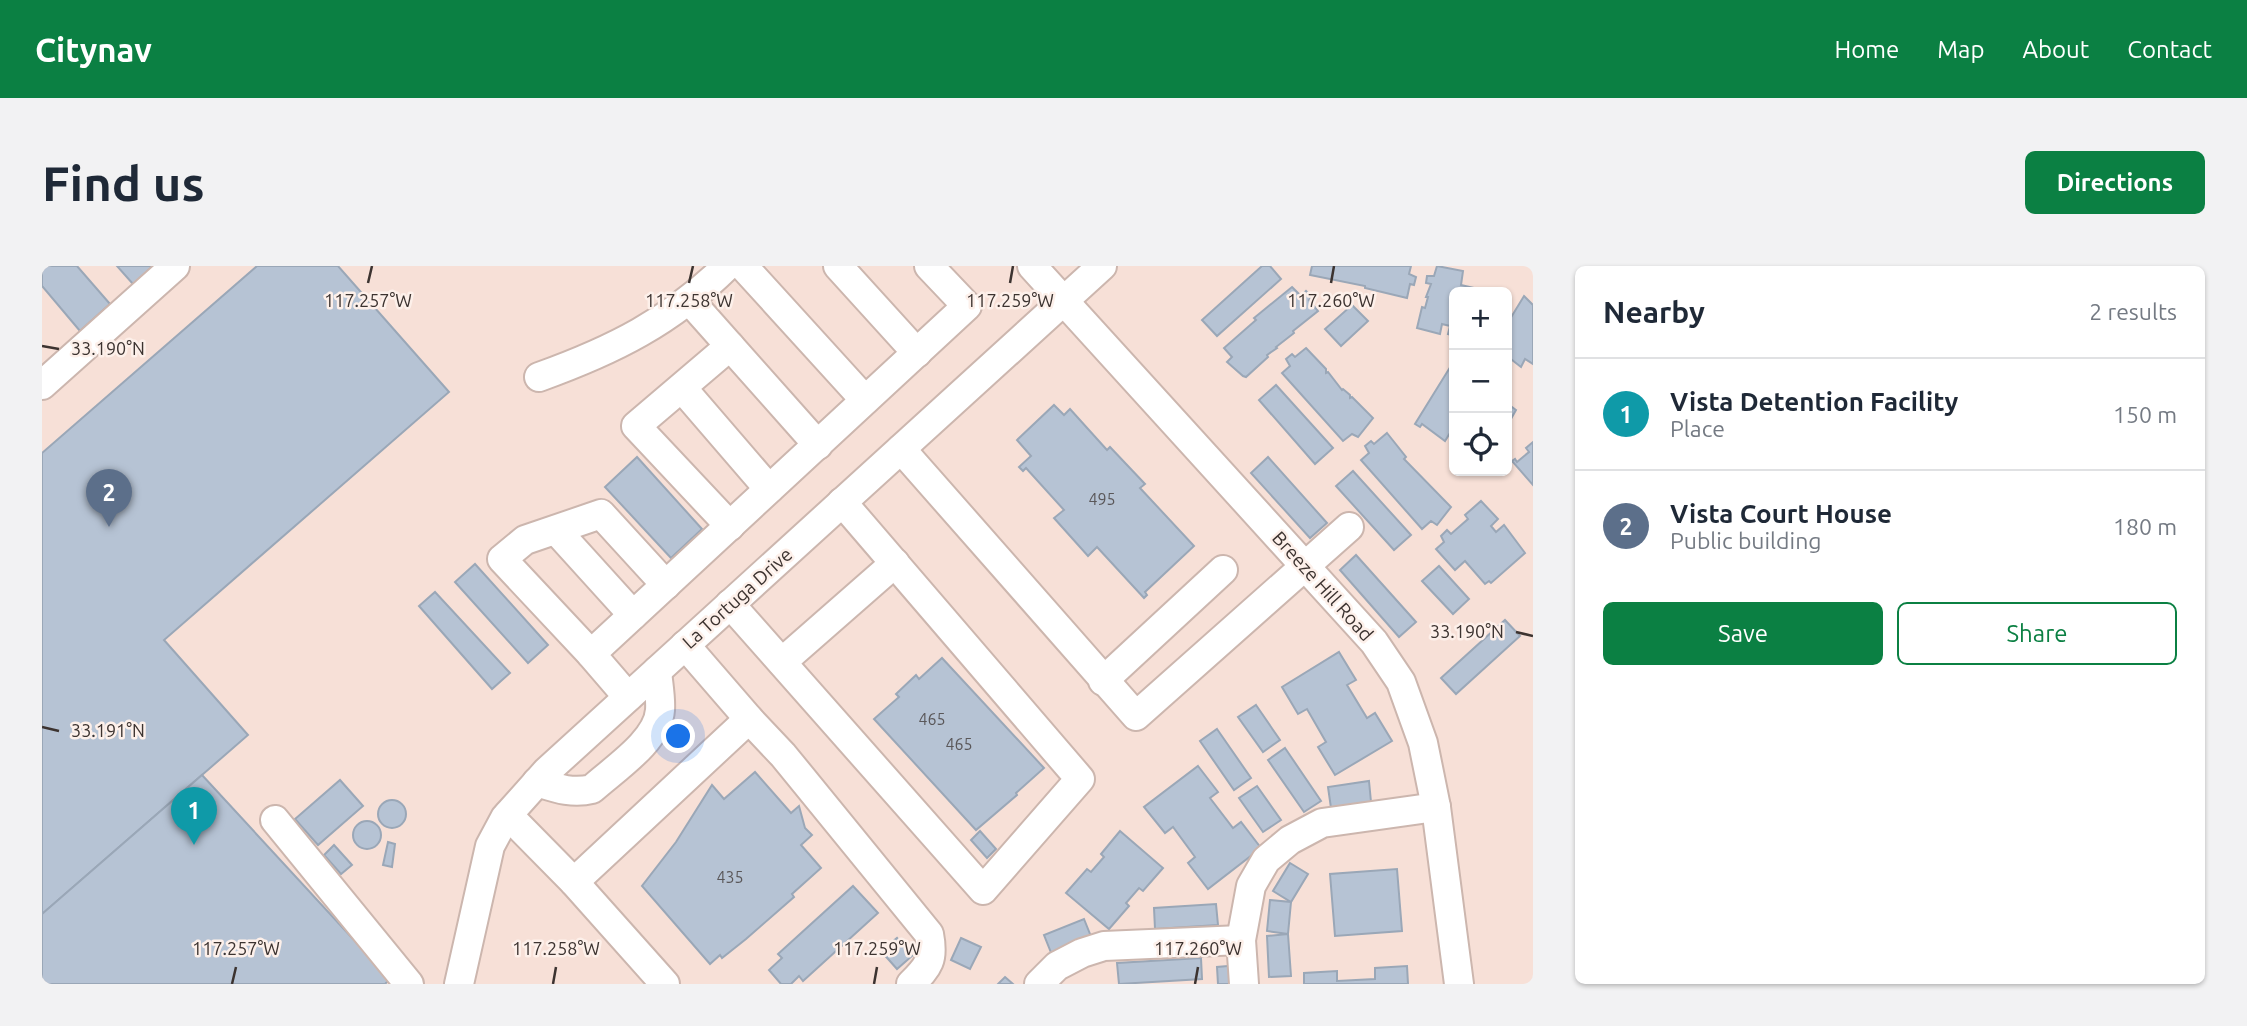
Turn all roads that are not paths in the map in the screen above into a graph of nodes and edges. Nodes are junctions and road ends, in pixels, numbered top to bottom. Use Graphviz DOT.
graph roads {
  1 [pos="175,266"];
  2 [pos="727,266"];
  3 [pos="743,266"];
  4 [pos="838,266"];
  5 [pos="929,266"];
  6 [pos="1032,266"];
  7 [pos="1102,266"];
  8 [pos="690,301"];
  9 [pos="1064,301"];
  10 [pos="730,346"];
  11 [pos="917,353"];
  12 [pos="540,377"];
  13 [pos="42,385"];
  14 [pos="682,388"];
  15 [pos="865,400"];
  16 [pos="818,445"];
  17 [pos="901,449"];
  18 [pos="769,489"];
  19 [pos="842,502"];
  20 [pos="730,526"];
  21 [pos="1349,527"];
  22 [pos="556,530"];
  23 [pos="895,563"];
  24 [pos="1307,566"];
  25 [pos="1223,570"];
  26 [pos="666,584"];
  27 [pos="730,604"];
  28 [pos="634,615"];
  29 [pos="685,645"];
  30 [pos="591,654"];
  31 [pos="782,662"];
  32 [pos="657,671"];
  33 [pos="1103,681"];
  34 [pos="628,697"];
  35 [pos="749,719"];
  36 [pos="537,782"];
  37 [pos="1436,807"];
  38 [pos="508,815"];
  39 [pos="275,820"];
  40 [pos="575,882"];
  41 [pos="1241,940"];
  42 [pos="409,984"];
  43 [pos="459,984"];
  44 [pos="665,984"];
  45 [pos="911,984"];
  46 [pos="1040,984"];
  47 [pos="1244,984"];
  48 [pos="1459,984"];
  1 -- 13 [label="street"];
  2 -- 8 [label="street"];
  3 -- 15 [label="street"];
  4 -- 11 [label="street"];
  5 -- 11 [label="street"];
  6 -- 9 [label="street, Breeze Hill Road"];
  7 -- 9 [label="street, La Tortuga Drive"];
  8 -- 10 [label="street"];
  8 -- 12 [label="street"];
  9 -- 17 [label="street, La Tortuga Drive"];
  9 -- 24 [label="street, Breeze Hill Road"];
  10 -- 14 [label="street"];
  10 -- 16 [label="street"];
  11 -- 15 [label="street"];
  14 -- 18 [label="street"];
  14 -- 20 [label="street"];
  15 -- 16 [label="street"];
  16 -- 18 [label="street"];
  17 -- 19 [label="street, La Tortuga Drive"];
  17 -- 33 [label="street"];
  18 -- 20 [label="street"];
  19 -- 23 [label="street"];
  19 -- 27 [label="street, La Tortuga Drive"];
  20 -- 26 [label="street"];
  21 -- 24 [label="street"];
  22 -- 26 [label="street"];
  22 -- 28 [label="street"];
  22 -- 30 [label="street"];
  23 -- 31 [label="street"];
  23 -- 31 [label="street"];
  24 -- 33 [label="street"];
  24 -- 37 [label="street, Breeze Hill Road"];
  25 -- 33 [label="street"];
  26 -- 28 [label="street"];
  27 -- 29 [label="street, La Tortuga Drive"];
  27 -- 31 [label="street"];
  28 -- 30 [label="street"];
  29 -- 32 [label="street, La Tortuga Drive"];
  29 -- 35 [label="street"];
  30 -- 34 [label="street"];
  32 -- 34 [label="street, La Tortuga Drive"];
  32 -- 36 [label="street"];
  34 -- 36 [label="street, La Tortuga Drive"];
  35 -- 40 [label="street"];
  35 -- 45 [label="street"];
  36 -- 38 [label="street, La Tortuga Drive"];
  37 -- 41 [label="street"];
  37 -- 48 [label="street, Breeze Hill Road"];
  38 -- 40 [label="street"];
  38 -- 43 [label="street, La Tortuga Drive"];
  39 -- 42 [label="street"];
  40 -- 44 [label="street"];
  41 -- 46 [label="street"];
  41 -- 47 [label="street"];
}
